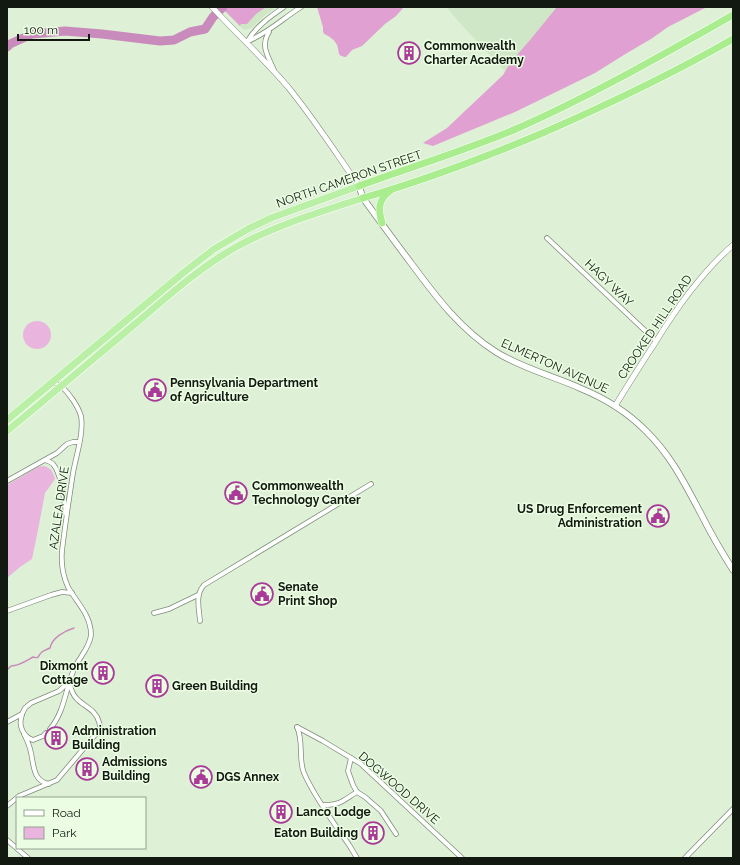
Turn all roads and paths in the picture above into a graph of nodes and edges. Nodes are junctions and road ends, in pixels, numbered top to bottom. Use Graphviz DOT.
graph roads {
  1 [pos="212,7"];
  2 [pos="284,7"];
  3 [pos="301,7"];
  4 [pos="733,15"];
  5 [pos="271,29"];
  6 [pos="733,40"];
  7 [pos="246,42"];
  8 [pos="276,74"];
  9 [pos="359,186"];
  10 [pos="390,190"];
  11 [pos="363,198"];
  12 [pos="382,223"];
  13 [pos="547,238"];
  14 [pos="733,245"];
  15 [pos="656,341"];
  16 [pos="56,380"];
  17 [pos="61,386"];
  18 [pos="615,406"];
  19 [pos="7,420"];
  20 [pos="7,432"];
  21 [pos="79,442"];
  22 [pos="45,460"];
  23 [pos="7,481"];
  24 [pos="371,484"];
  25 [pos="66,520"];
  26 [pos="733,570"];
  27 [pos="72,593"];
  28 [pos="198,595"];
  29 [pos="7,611"];
  30 [pos="154,613"];
  31 [pos="200,621"];
  32 [pos="69,682"];
  33 [pos="22,714"];
  34 [pos="7,722"];
  35 [pos="50,729"];
  36 [pos="46,733"];
  37 [pos="24,734"];
  38 [pos="351,758"];
  39 [pos="49,784"];
  40 [pos="357,792"];
  41 [pos="18,797"];
  42 [pos="16,798"];
  43 [pos="7,806"];
  44 [pos="322,806"];
  45 [pos="733,808"];
  46 [pos="396,834"];
  47 [pos="7,840"];
  48 [pos="16,848"];
  49 [pos="18,849"];
  50 [pos="28,858"];
  51 [pos="357,858"];
  52 [pos="462,858"];
  53 [pos="685,858"];
  1 -- 7 [label="street"];
  2 -- 7 [label="street"];
  3 -- 5 [label="street"];
  4 -- 9 [label="highway, NORTH CAMERON STREET"];
  5 -- 7 [label="street"];
  5 -- 8 [label="street"];
  6 -- 10 [label="highway, NORTH CAMERON STREET"];
  7 -- 8 [label="street"];
  8 -- 9 [label="street"];
  9 -- 11 [label="main road, ELMERTON AVENUE"];
  9 -- 16 [label="highway, NORTH CAMERON STREET"];
  10 -- 11 [label="highway, NORTH CAMERON STREET"];
  10 -- 12 [label="highway"];
  11 -- 12 [label="main road, ELMERTON AVENUE"];
  11 -- 17 [label="highway, NORTH CAMERON STREET"];
  12 -- 18 [label="main road, ELMERTON AVENUE"];
  13 -- 15 [label="street, HAGY WAY"];
  14 -- 15 [label="street, CROOKED HILL ROAD"];
  15 -- 18 [label="street, CROOKED HILL ROAD"];
  16 -- 17 [label="street"];
  16 -- 17 [label="street, AZALEA DRIVE"];
  16 -- 19 [label="highway, NORTH CAMERON STREET"];
  17 -- 20 [label="highway, NORTH CAMERON STREET"];
  17 -- 21 [label="street, AZALEA DRIVE"];
  18 -- 26 [label="main road, ELMERTON AVENUE"];
  21 -- 22 [label="street"];
  21 -- 25 [label="street, AZALEA DRIVE"];
  22 -- 23 [label="street"];
  22 -- 25 [label="street"];
  24 -- 28 [label="street"];
  25 -- 27 [label="street, AZALEA DRIVE"];
  27 -- 29 [label="street"];
  27 -- 32 [label="street, AZALEA DRIVE"];
  28 -- 30 [label="street"];
  28 -- 31 [label="street"];
  32 -- 33 [label="street"];
  32 -- 35 [label="street, AZALEA DRIVE"];
  32 -- 39 [label="street"];
  33 -- 34 [label="street"];
  33 -- 37 [label="street"];
  36 -- 37 [label="street"];
  37 -- 39 [label="street"];
  38 -- 40 [label="street"];
  38 -- 44 [label="street, DOGWOOD DRIVE"];
  38 -- 52 [label="street, DOGWOOD DRIVE"];
  39 -- 41 [label="street"];
  40 -- 44 [label="street"];
  40 -- 46 [label="street"];
  42 -- 43 [label="street"];
  44 -- 51 [label="street"];
  45 -- 53 [label="street"];
  47 -- 48 [label="street"];
  49 -- 50 [label="street"];
}
